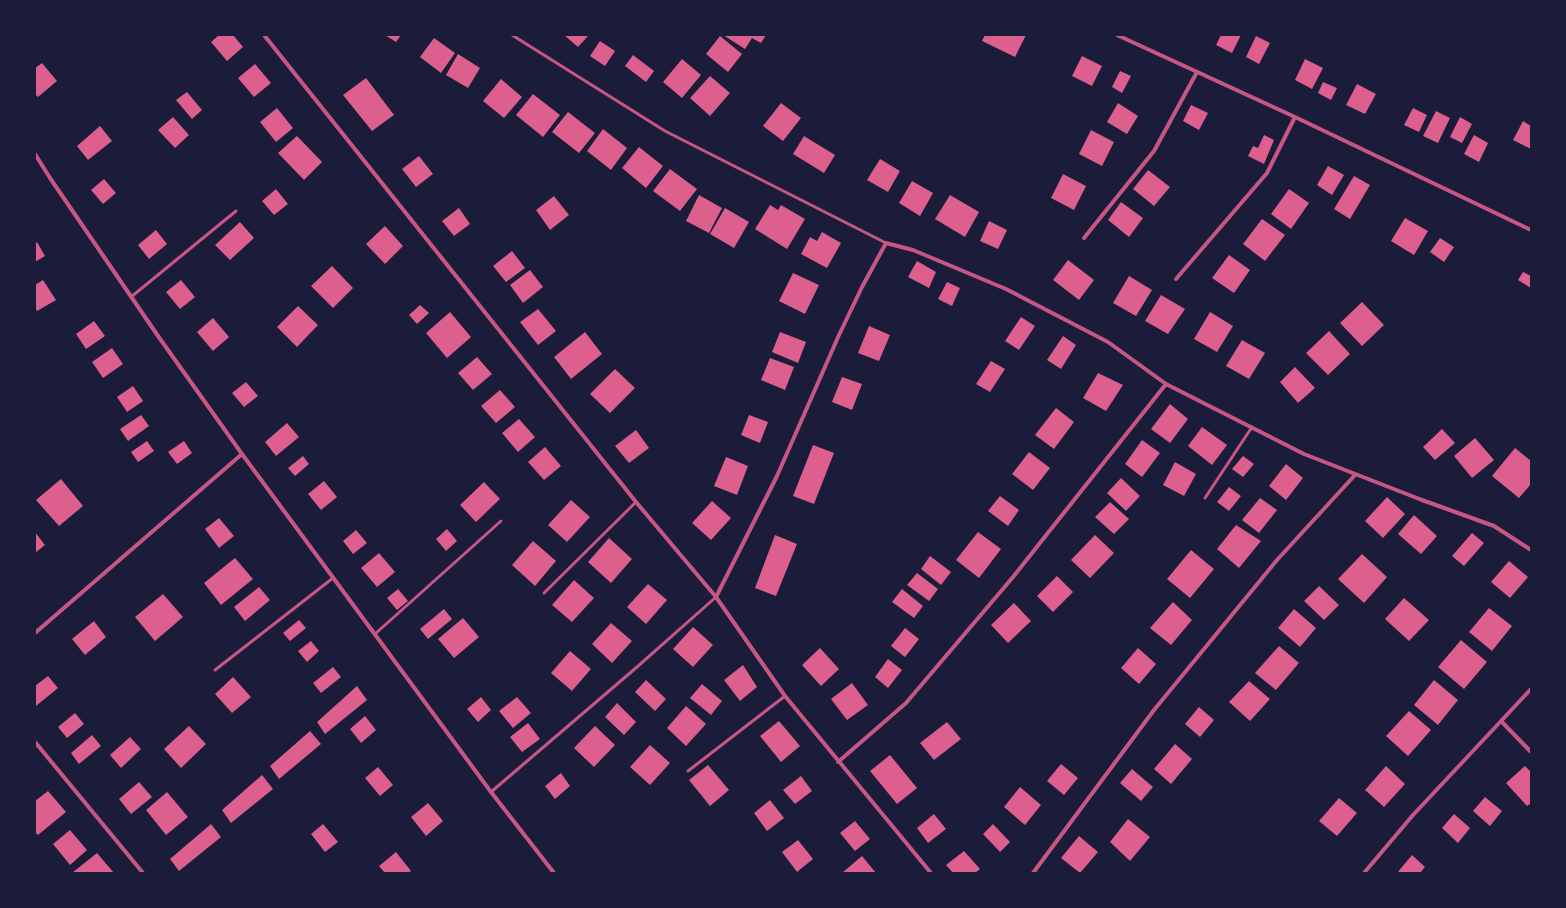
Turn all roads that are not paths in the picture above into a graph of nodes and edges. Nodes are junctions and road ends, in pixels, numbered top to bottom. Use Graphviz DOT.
graph roads {
  1 [pos="264,35"];
  2 [pos="512,35"];
  3 [pos="1117,35"];
  4 [pos="1197,72"];
  5 [pos="1295,117"];
  6 [pos="35,154"];
  7 [pos="236,211"];
  8 [pos="1531,230"];
  9 [pos="1084,238"];
  10 [pos="886,243"];
  11 [pos="1176,279"];
  12 [pos="131,297"];
  13 [pos="1166,384"];
  14 [pos="1252,428"];
  15 [pos="242,454"];
  16 [pos="1355,475"];
  17 [pos="1205,498"];
  18 [pos="636,502"];
  19 [pos="501,521"];
  20 [pos="1531,550"];
  21 [pos="333,578"];
  22 [pos="544,593"];
  23 [pos="716,597"];
  24 [pos="35,633"];
  25 [pos="375,634"];
  26 [pos="215,670"];
  27 [pos="1531,689"];
  28 [pos="785,696"];
  29 [pos="1501,722"];
  30 [pos="35,742"];
  31 [pos="1531,752"];
  32 [pos="838,762"];
  33 [pos="688,771"];
  34 [pos="491,792"];
  35 [pos="143,873"];
  36 [pos="554,873"];
  37 [pos="931,873"];
  38 [pos="1033,873"];
  39 [pos="1364,873"];
  1 -- 18 [label="street"];
  2 -- 10 [label="lane"];
  3 -- 4 [label="street"];
  4 -- 5 [label="street"];
  4 -- 9 [label="street"];
  5 -- 8 [label="street"];
  5 -- 11 [label="street"];
  6 -- 12 [label="street"];
  7 -- 12 [label="lane"];
  10 -- 13 [label="street"];
  10 -- 23 [label="street"];
  12 -- 15 [label="street"];
  13 -- 14 [label="street"];
  13 -- 32 [label="street"];
  14 -- 16 [label="street"];
  14 -- 17 [label="lane"];
  15 -- 21 [label="street"];
  15 -- 24 [label="street"];
  16 -- 20 [label="street"];
  16 -- 38 [label="street"];
  18 -- 22 [label="lane"];
  18 -- 23 [label="street"];
  19 -- 25 [label="lane"];
  21 -- 25 [label="street"];
  21 -- 26 [label="lane"];
  23 -- 28 [label="street"];
  23 -- 34 [label="lane"];
  25 -- 34 [label="street"];
  27 -- 29 [label="street"];
  28 -- 32 [label="street"];
  28 -- 33 [label="lane"];
  29 -- 31 [label="street"];
  29 -- 39 [label="street"];
  30 -- 35 [label="street"];
  32 -- 37 [label="street"];
  34 -- 36 [label="street"];
}
